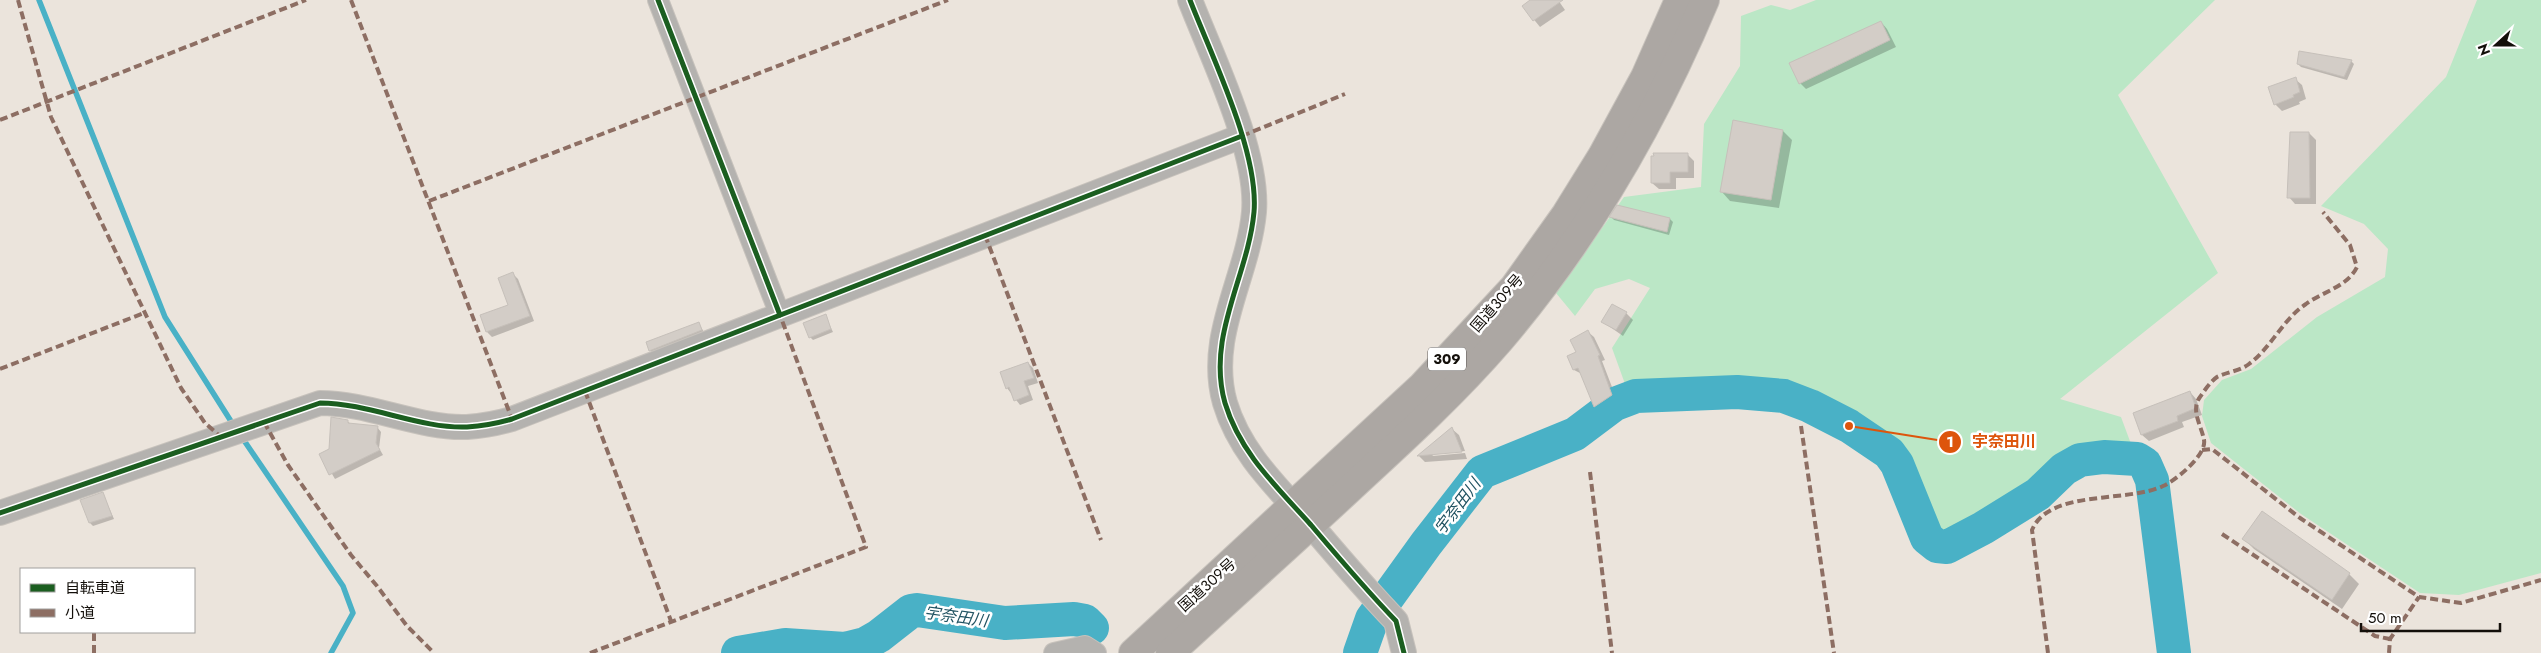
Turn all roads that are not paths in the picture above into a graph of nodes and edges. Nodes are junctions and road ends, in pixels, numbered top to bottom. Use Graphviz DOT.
graph roads {
  1 [pos="658,0"];
  2 [pos="1190,0"];
  3 [pos="1679,0"];
  4 [pos="1705,0"];
  5 [pos="1242,136"];
  6 [pos="780,315"];
  7 [pos="0,513"];
  8 [pos="1302,516"];
  9 [pos="1054,653"];
  10 [pos="1096,653"];
  11 [pos="1133,653"];
  12 [pos="1170,653"];
  13 [pos="1404,653"];
  1 -- 6 [label="street"];
  2 -- 5 [label="street"];
  3 -- 8 [label="highway, 国道309号 / 309"];
  4 -- 8 [label="highway, 国道309号 / 309"];
  5 -- 6 [label="street"];
  5 -- 8 [label="street"];
  6 -- 7 [label="street"];
  8 -- 11 [label="highway, 国道309号 / 309"];
  8 -- 12 [label="highway, 国道309号 / 309"];
  8 -- 13 [label="street"];
  9 -- 10 [label="street"];
}
